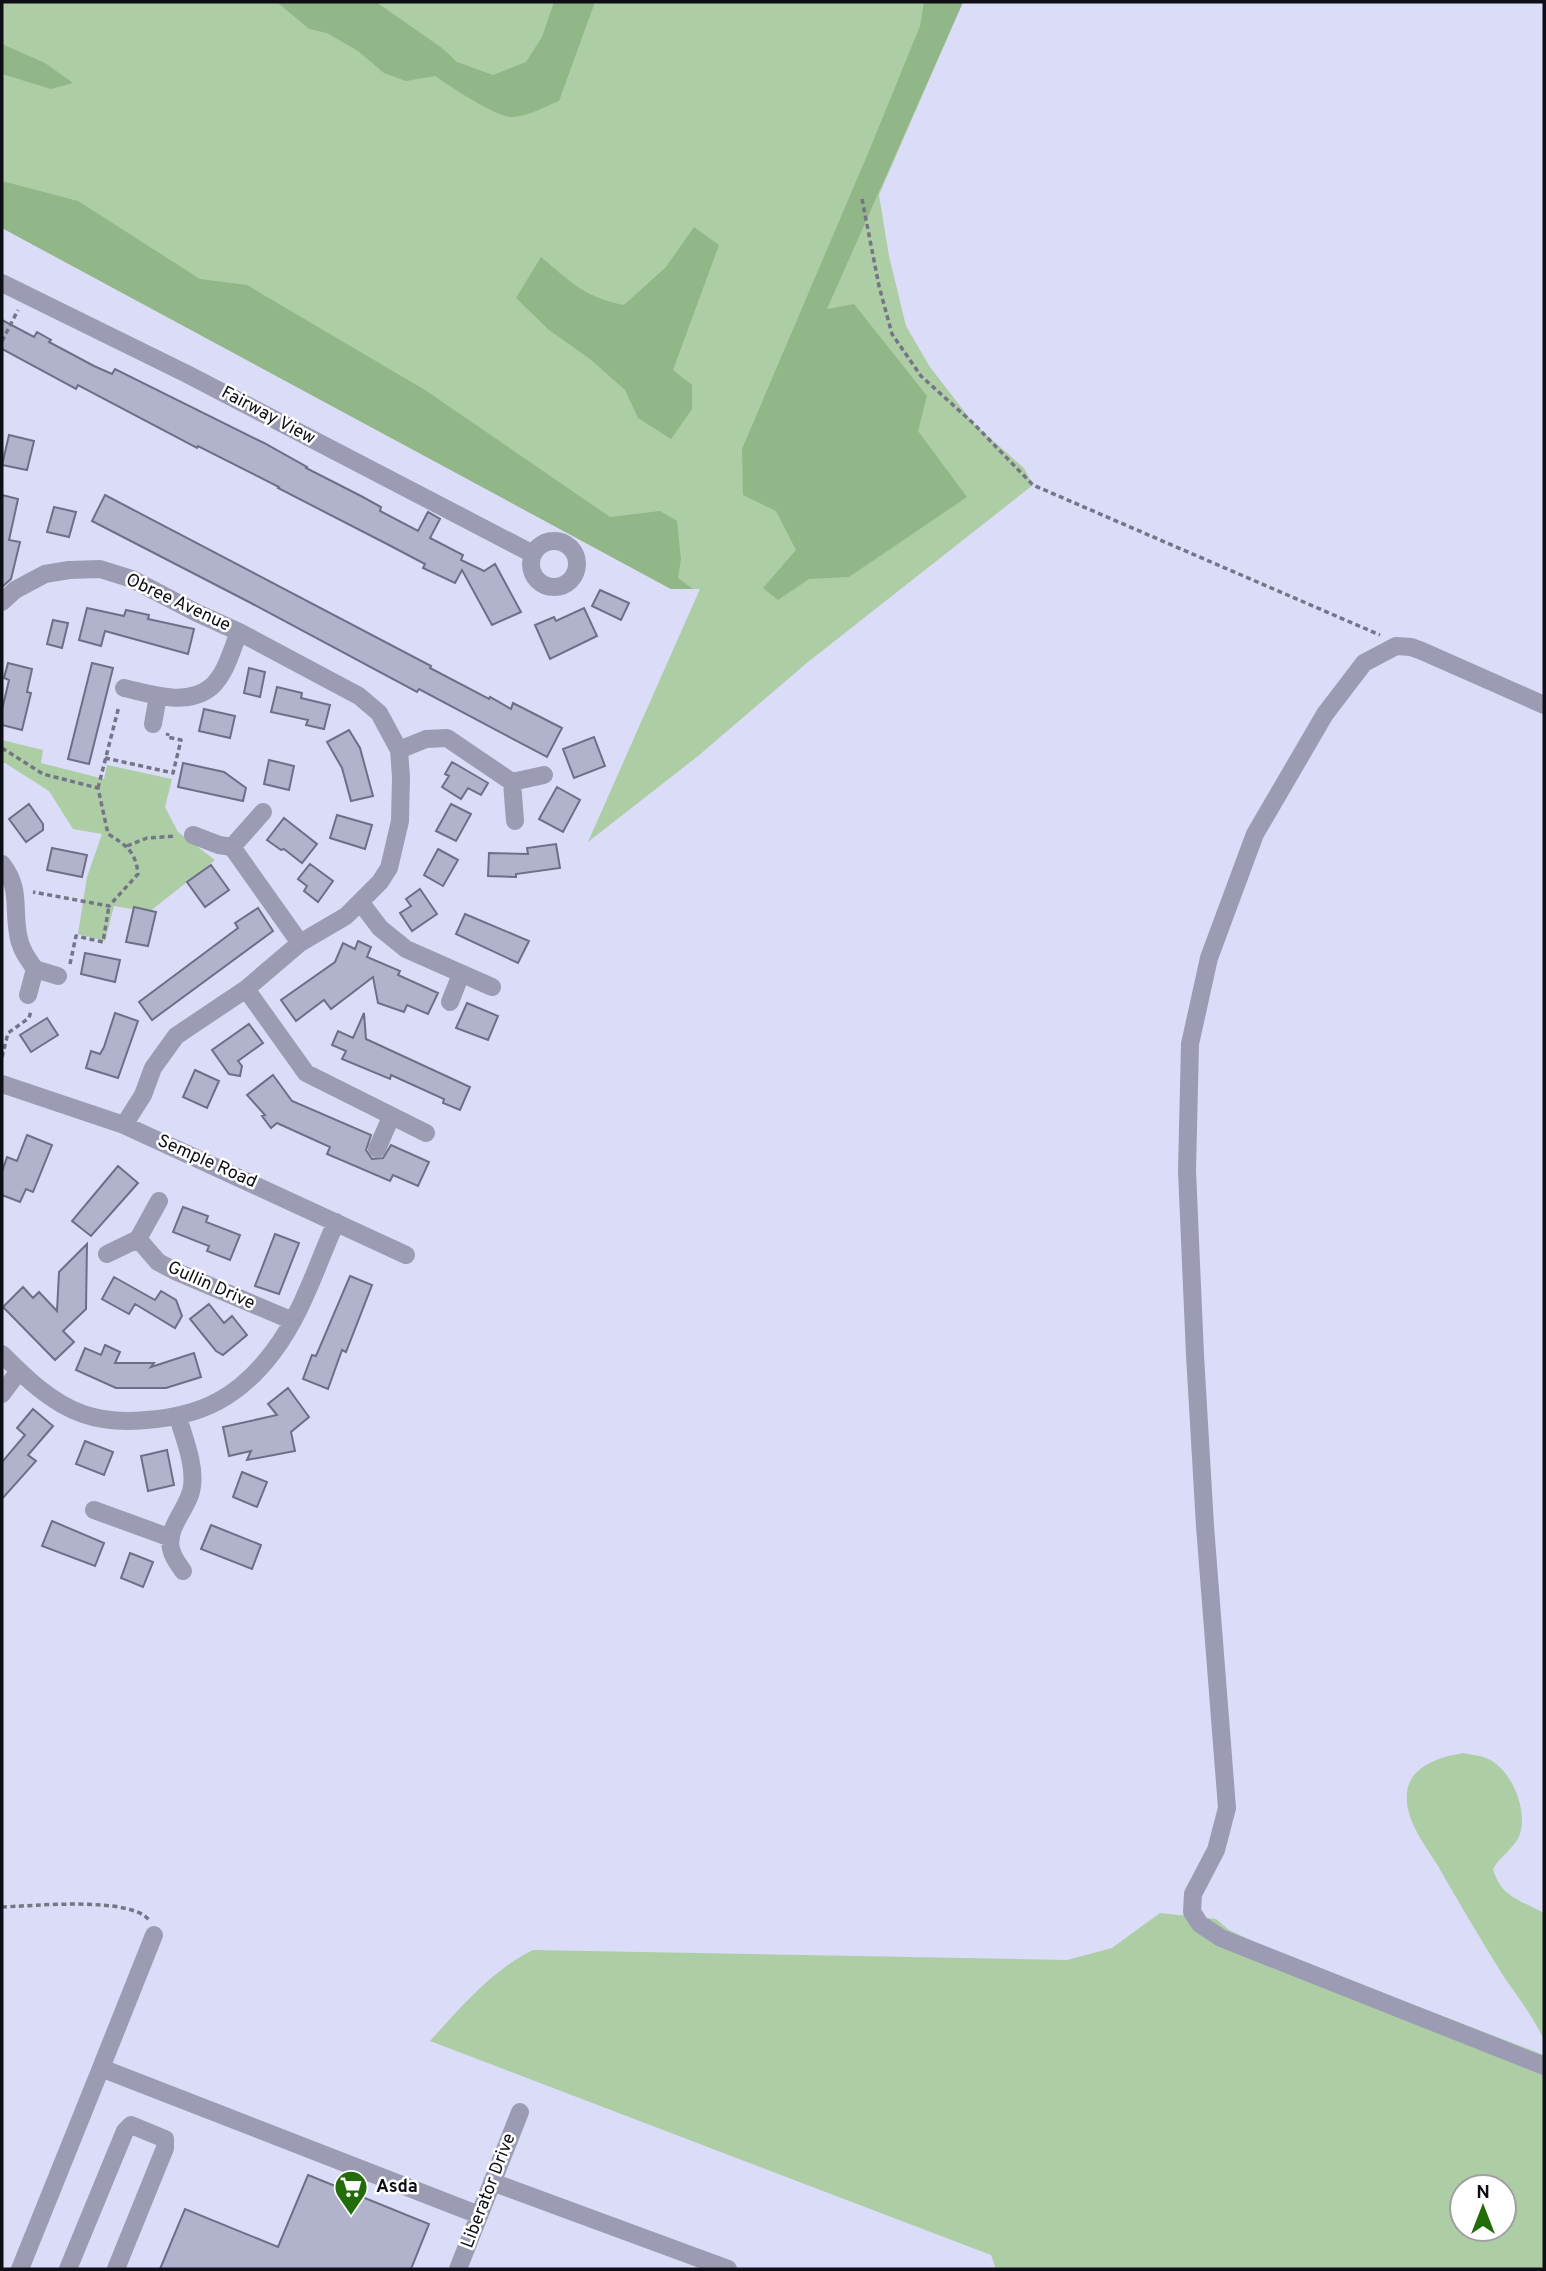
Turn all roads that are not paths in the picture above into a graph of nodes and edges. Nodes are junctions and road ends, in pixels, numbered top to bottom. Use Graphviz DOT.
graph roads {
  1 [pos="2,284"];
  2 [pos="533,554"];
  3 [pos="2,602"];
  4 [pos="239,632"];
  5 [pos="124,688"];
  6 [pos="158,696"];
  7 [pos="1544,705"];
  8 [pos="153,724"];
  9 [pos="399,750"];
  10 [pos="544,775"];
  11 [pos="512,782"];
  12 [pos="262,812"];
  13 [pos="515,821"];
  14 [pos="193,835"];
  15 [pos="232,847"];
  16 [pos="2,864"];
  17 [pos="360,903"];
  18 [pos="300,943"];
  19 [pos="35,969"];
  20 [pos="64,972"];
  21 [pos="461,974"];
  22 [pos="492,988"];
  23 [pos="246,989"];
  24 [pos="28,995"];
  25 [pos="450,1002"];
  26 [pos="2,1084"];
  27 [pos="391,1117"];
  28 [pos="124,1125"];
  29 [pos="426,1133"];
  30 [pos="377,1149"];
  31 [pos="159,1201"];
  32 [pos="336,1222"];
  33 [pos="138,1239"];
  34 [pos="107,1254"];
  35 [pos="406,1255"];
  36 [pos="293,1321"];
  37 [pos="2,1354"];
  38 [pos="19,1371"];
  39 [pos="2,1394"];
  40 [pos="178,1417"];
  41 [pos="94,1510"];
  42 [pos="171,1538"];
  43 [pos="183,1571"];
  44 [pos="154,1935"];
  45 [pos="1544,2066"];
  46 [pos="101,2068"];
  47 [pos="520,2112"];
  48 [pos="492,2182"];
  49 [pos="479,2215"];
  50 [pos="20,2269"];
  51 [pos="68,2269"];
  52 [pos="116,2269"];
  53 [pos="458,2269"];
  54 [pos="728,2269"];
  1 -- 2 [label="street, Fairway View"];
  3 -- 4 [label="street, Obree Avenue"];
  4 -- 6 [label="street, Obree Avenue"];
  4 -- 9 [label="street, Obree Avenue"];
  5 -- 6 [label="street, Obree Avenue"];
  6 -- 8 [label="street"];
  7 -- 45 [label="street"];
  9 -- 11 [label="street"];
  9 -- 17 [label="street, Obree Avenue"];
  10 -- 11 [label="street"];
  11 -- 13 [label="street"];
  12 -- 15 [label="street"];
  14 -- 15 [label="street"];
  15 -- 18 [label="street"];
  16 -- 19 [label="street"];
  17 -- 18 [label="street, Obree Avenue"];
  17 -- 21 [label="street"];
  18 -- 23 [label="street, Obree Avenue"];
  19 -- 20 [label="street"];
  19 -- 24 [label="street"];
  21 -- 22 [label="street"];
  21 -- 25 [label="street"];
  23 -- 27 [label="street"];
  23 -- 28 [label="street, Obree Avenue"];
  26 -- 28 [label="street, Semple Road"];
  27 -- 29 [label="street"];
  27 -- 30 [label="street"];
  28 -- 32 [label="street, Semple Road"];
  31 -- 33 [label="street"];
  32 -- 35 [label="street, Semple Road"];
  32 -- 36 [label="street"];
  33 -- 34 [label="street"];
  33 -- 36 [label="street, Gullin Drive"];
  36 -- 40 [label="street"];
  37 -- 38 [label="street"];
  38 -- 39 [label="street"];
  38 -- 40 [label="street"];
  40 -- 42 [label="street"];
  41 -- 42 [label="street"];
  42 -- 43 [label="street"];
  44 -- 46 [label="street"];
  46 -- 49 [label="street"];
  46 -- 50 [label="street"];
  47 -- 48 [label="street, Liberator Drive"];
  48 -- 49 [label="street, Liberator Drive"];
  48 -- 54 [label="street"];
  49 -- 53 [label="street, Liberator Drive"];
  51 -- 52 [label="street"];
}
